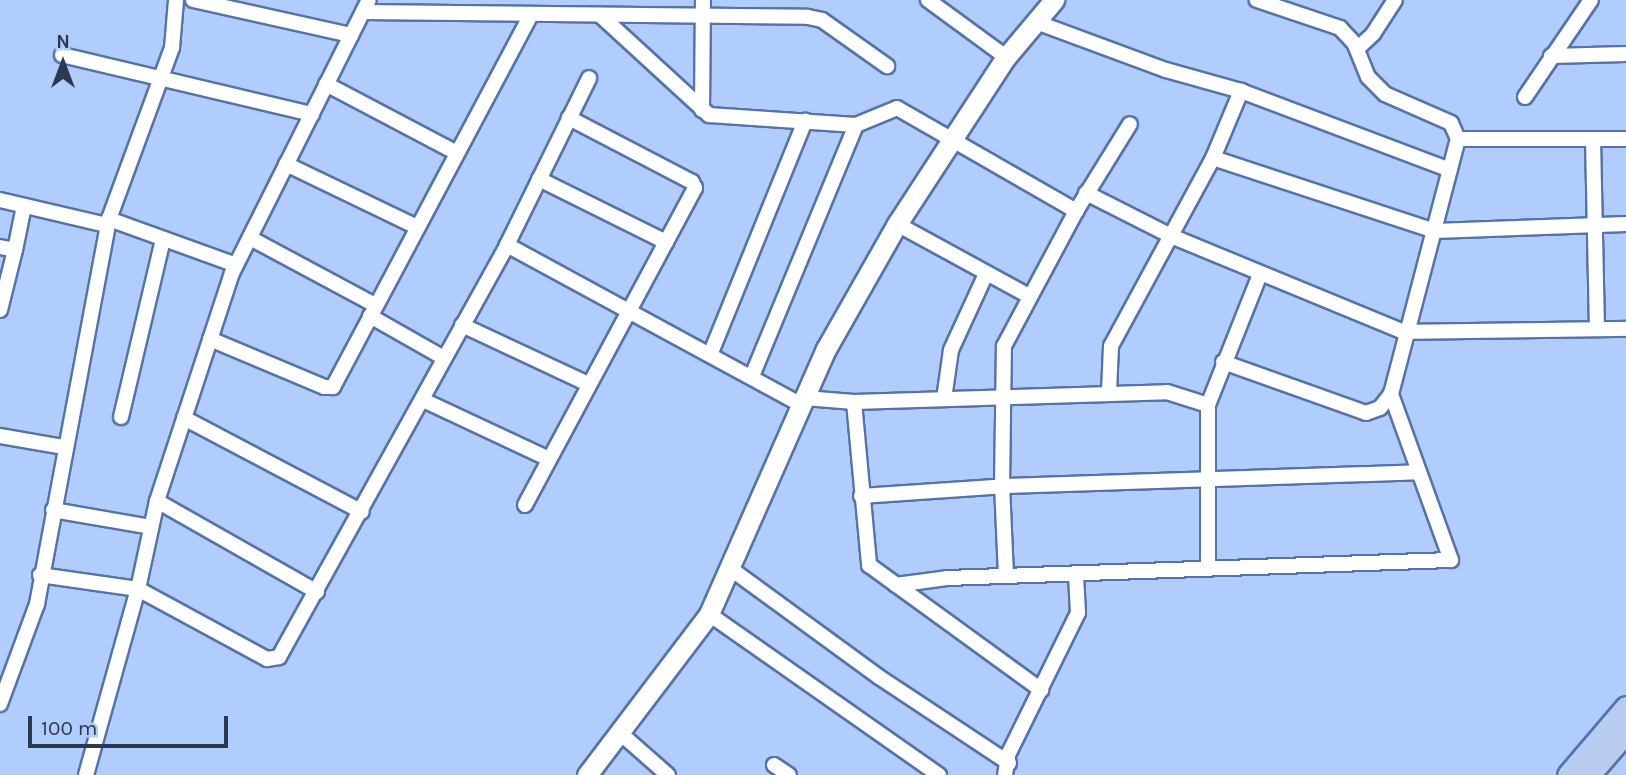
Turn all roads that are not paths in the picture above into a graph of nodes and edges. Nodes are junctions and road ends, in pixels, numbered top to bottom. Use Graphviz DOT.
graph roads {
  1 [pos="176,0"];
  2 [pos="193,0"];
  3 [pos="703,0"];
  4 [pos="928,0"];
  5 [pos="1054,0"];
  6 [pos="1257,0"];
  7 [pos="1395,0"];
  8 [pos="1591,0"];
  9 [pos="366,6"];
  10 [pos="1292,6"];
  11 [pos="531,14"];
  12 [pos="600,15"];
  13 [pos="702,16"];
  14 [pos="1036,22"];
  15 [pos="352,35"];
  16 [pos="1357,49"];
  17 [pos="1626,54"];
  18 [pos="61,55"];
  19 [pos="1551,56"];
  20 [pos="1006,57"];
  21 [pos="887,66"];
  22 [pos="589,78"];
  23 [pos="162,81"];
  24 [pos="327,84"];
  25 [pos="1241,91"];
  26 [pos="1525,97"];
  27 [pos="702,110"];
  28 [pos="312,114"];
  29 [pos="569,118"];
  30 [pos="805,121"];
  31 [pos="1130,124"];
  32 [pos="856,125"];
  33 [pos="955,139"];
  34 [pos="1458,139"];
  35 [pos="1593,139"];
  36 [pos="1626,139"];
  37 [pos="457,153"];
  38 [pos="1213,158"];
  39 [pos="286,164"];
  40 [pos="1450,170"];
  41 [pos="539,179"];
  42 [pos="1086,193"];
  43 [pos="0,200"];
  44 [pos="24,206"];
  45 [pos="1076,211"];
  46 [pos="108,222"];
  47 [pos="897,224"];
  48 [pos="1626,224"];
  49 [pos="1594,225"];
  50 [pos="417,227"];
  51 [pos="1435,231"];
  52 [pos="1171,236"];
  53 [pos="250,238"];
  54 [pos="163,239"];
  55 [pos="666,242"];
  56 [pos="507,244"];
  57 [pos="7,249"];
  58 [pos="236,265"];
  59 [pos="986,274"];
  60 [pos="1260,274"];
  61 [pos="1029,296"];
  62 [pos="0,310"];
  63 [pos="372,310"];
  64 [pos="630,310"];
  65 [pos="462,325"];
  66 [pos="1626,328"];
  67 [pos="1597,329"];
  68 [pos="1404,332"];
  69 [pos="210,339"];
  70 [pos="710,355"];
  71 [pos="444,358"];
  72 [pos="1223,362"];
  73 [pos="752,376"];
  74 [pos="588,384"];
  75 [pos="1109,392"];
  76 [pos="1391,394"];
  77 [pos="1003,397"];
  78 [pos="944,399"];
  79 [pos="423,400"];
  80 [pos="804,402"];
  81 [pos="854,402"];
  82 [pos="1208,405"];
  83 [pos="121,417"];
  84 [pos="184,418"];
  85 [pos="0,436"];
  86 [pos="63,447"];
  87 [pos="549,459"];
  88 [pos="1418,472"];
  89 [pos="1206,480"];
  90 [pos="1002,486"];
  91 [pos="861,496"];
  92 [pos="157,500"];
  93 [pos="525,505"];
  94 [pos="53,510"];
  95 [pos="362,512"];
  96 [pos="151,527"];
  97 [pos="1208,568"];
  98 [pos="731,569"];
  99 [pos="1076,574"];
  100 [pos="40,575"];
  101 [pos="1006,576"];
  102 [pos="896,584"];
  103 [pos="138,589"];
  104 [pos="317,592"];
  105 [pos="709,614"];
  106 [pos="1041,690"];
  107 [pos="0,704"];
  108 [pos="1626,707"];
  109 [pos="619,732"];
  110 [pos="1626,732"];
  111 [pos="774,765"];
  112 [pos="1007,769"];
  113 [pos="86,775"];
  114 [pos="587,775"];
  115 [pos="668,775"];
  116 [pos="789,775"];
  117 [pos="939,775"];
  118 [pos="1568,775"];
  119 [pos="1589,775"];
  1 -- 23 [label="street"];
  2 -- 15 [label="street"];
  3 -- 13 [label="street"];
  4 -- 20 [label="street"];
  5 -- 14 [label="street"];
  6 -- 10 [label="street"];
  7 -- 16 [label="street"];
  8 -- 19 [label="street"];
  9 -- 11 [label="street"];
  9 -- 15 [label="street"];
  10 -- 16 [label="street"];
  11 -- 12 [label="street"];
  11 -- 37 [label="street"];
  12 -- 13 [label="street"];
  12 -- 27 [label="street"];
  13 -- 21 [label="street"];
  13 -- 27 [label="street"];
  14 -- 20 [label="street"];
  14 -- 25 [label="street"];
  15 -- 24 [label="street"];
  16 -- 34 [label="street"];
  17 -- 19 [label="street"];
  18 -- 23 [label="street"];
  19 -- 26 [label="street"];
  20 -- 33 [label="street"];
  22 -- 29 [label="street"];
  23 -- 28 [label="street"];
  23 -- 46 [label="street"];
  24 -- 28 [label="street"];
  24 -- 37 [label="street"];
  25 -- 38 [label="street"];
  25 -- 40 [label="street"];
  27 -- 30 [label="street"];
  28 -- 39 [label="street"];
  29 -- 41 [label="street"];
  29 -- 55 [label="street"];
  30 -- 32 [label="street"];
  30 -- 70 [label="street"];
  31 -- 42 [label="street"];
  32 -- 33 [label="street"];
  32 -- 73 [label="street"];
  33 -- 45 [label="street"];
  33 -- 47 [label="street"];
  34 -- 35 [label="street"];
  34 -- 40 [label="street"];
  35 -- 36 [label="street"];
  35 -- 49 [label="street"];
  37 -- 50 [label="street"];
  38 -- 51 [label="street"];
  38 -- 52 [label="street"];
  39 -- 50 [label="street"];
  39 -- 53 [label="street"];
  40 -- 51 [label="street"];
  41 -- 55 [label="street"];
  41 -- 56 [label="street"];
  42 -- 45 [label="street"];
  42 -- 52 [label="street"];
  43 -- 44 [label="street"];
  44 -- 46 [label="street"];
  44 -- 57 [label="street"];
  45 -- 61 [label="street"];
  46 -- 54 [label="street"];
  46 -- 86 [label="street"];
  47 -- 59 [label="street"];
  47 -- 80 [label="street"];
  48 -- 49 [label="street"];
  49 -- 51 [label="street"];
  49 -- 67 [label="street"];
  50 -- 63 [label="street"];
  51 -- 68 [label="street"];
  52 -- 60 [label="street"];
  52 -- 75 [label="street"];
  53 -- 58 [label="street"];
  53 -- 63 [label="street"];
  54 -- 58 [label="street"];
  54 -- 83 [label="street"];
  55 -- 64 [label="street"];
  56 -- 64 [label="street"];
  56 -- 65 [label="street"];
  57 -- 62 [label="street"];
  58 -- 69 [label="street"];
  59 -- 61 [label="street"];
  59 -- 78 [label="street"];
  60 -- 68 [label="street"];
  60 -- 72 [label="street"];
  61 -- 77 [label="street"];
  63 -- 69 [label="street"];
  63 -- 71 [label="street"];
  64 -- 70 [label="street"];
  64 -- 74 [label="street"];
  65 -- 71 [label="street"];
  65 -- 74 [label="street"];
  66 -- 67 [label="street"];
  67 -- 68 [label="street"];
  68 -- 76 [label="street"];
  69 -- 84 [label="street"];
  70 -- 73 [label="street"];
  71 -- 79 [label="street"];
  72 -- 76 [label="street"];
  72 -- 82 [label="street"];
  73 -- 80 [label="street"];
  74 -- 87 [label="street"];
  75 -- 77 [label="street"];
  75 -- 82 [label="street"];
  76 -- 88 [label="street"];
  77 -- 78 [label="street"];
  77 -- 90 [label="street"];
  78 -- 81 [label="street"];
  79 -- 87 [label="street"];
  79 -- 95 [label="street"];
  80 -- 81 [label="street"];
  80 -- 98 [label="street"];
  81 -- 91 [label="street"];
  82 -- 89 [label="street"];
  84 -- 92 [label="street"];
  84 -- 95 [label="street"];
  85 -- 86 [label="street"];
  86 -- 94 [label="street"];
  87 -- 93 [label="street"];
  88 -- 89 [label="street"];
  88 -- 97 [label="street"];
  89 -- 90 [label="street"];
  89 -- 97 [label="street"];
  90 -- 91 [label="street"];
  90 -- 101 [label="street"];
  91 -- 102 [label="street"];
  92 -- 96 [label="street"];
  92 -- 104 [label="street"];
  94 -- 96 [label="street"];
  94 -- 100 [label="street"];
  95 -- 104 [label="street"];
  96 -- 103 [label="street"];
  97 -- 99 [label="street"];
  98 -- 105 [label="street"];
  98 -- 112 [label="street"];
  99 -- 101 [label="street"];
  99 -- 106 [label="street"];
  100 -- 103 [label="street"];
  100 -- 107 [label="street"];
  101 -- 102 [label="street"];
  102 -- 106 [label="street"];
  103 -- 104 [label="street"];
  103 -- 113 [label="street"];
  105 -- 109 [label="street"];
  105 -- 117 [label="street"];
  106 -- 112 [label="street"];
  108 -- 118 [label="main road"];
  109 -- 114 [label="street"];
  109 -- 115 [label="street"];
  110 -- 119 [label="main road"];
  111 -- 116 [label="street"];
}
